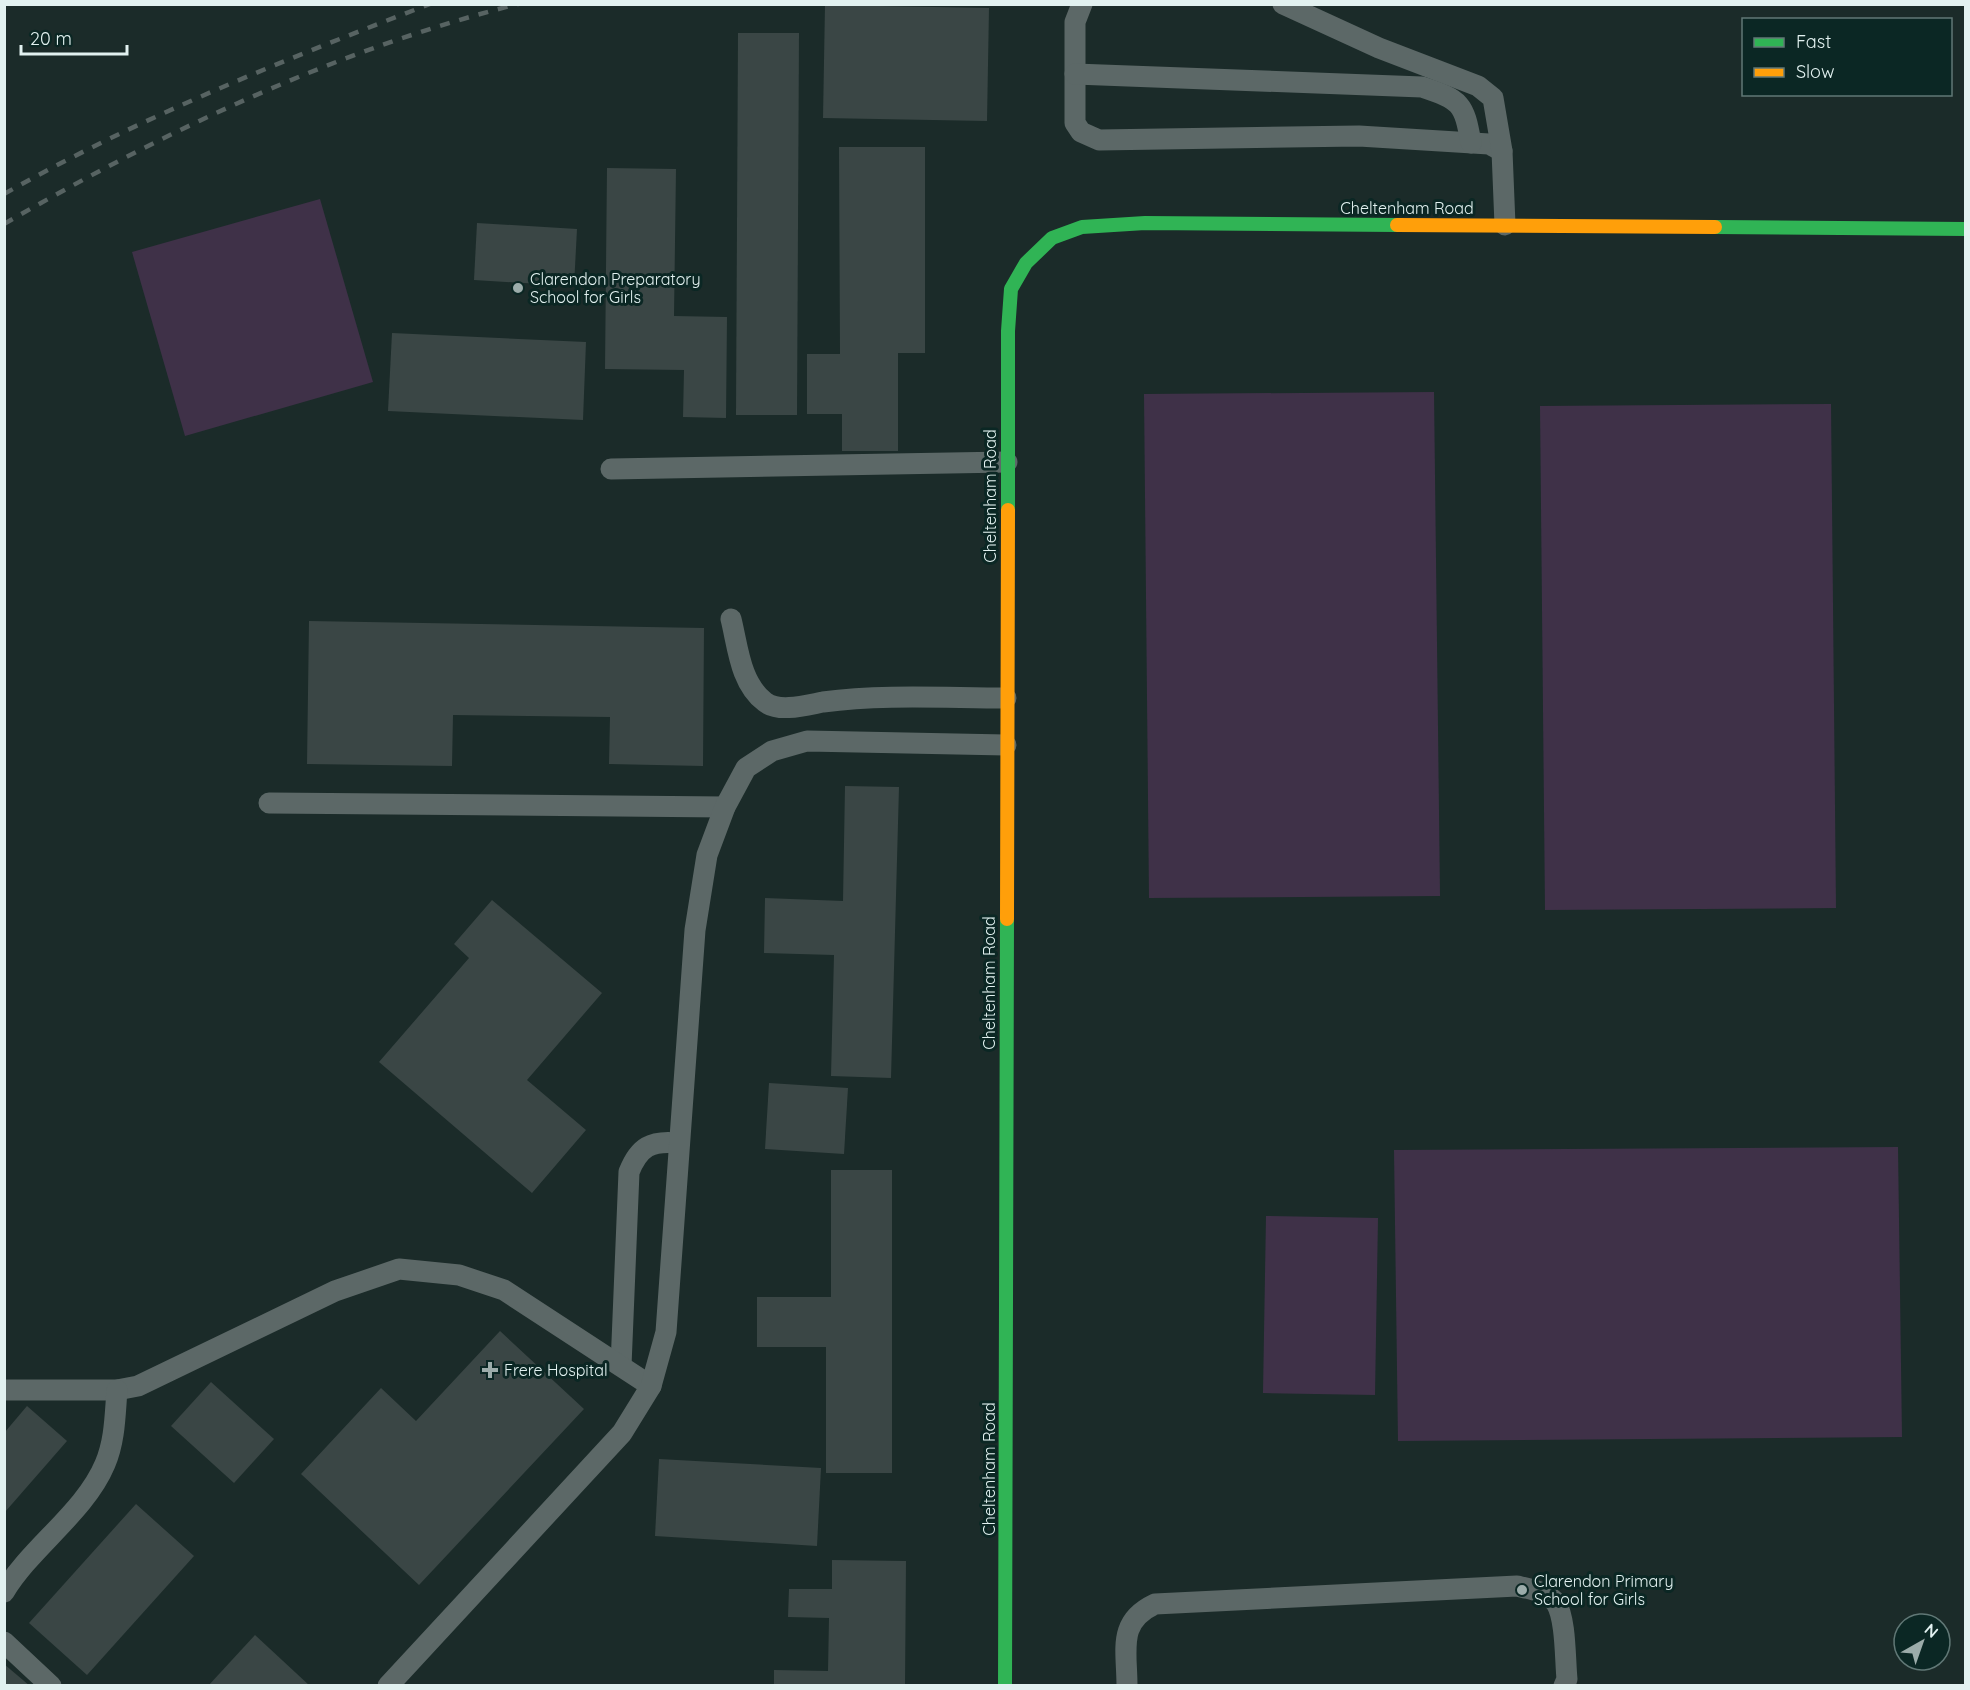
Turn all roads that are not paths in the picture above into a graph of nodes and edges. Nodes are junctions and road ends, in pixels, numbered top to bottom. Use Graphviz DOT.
graph roads {
  1 [pos="1082,4"];
  2 [pos="1283,4"];
  3 [pos="1075,74"];
  4 [pos="1470,143"];
  5 [pos="1502,151"];
  6 [pos="1505,225"];
  7 [pos="1965,229"];
  8 [pos="1007,462"];
  9 [pos="611,469"];
  10 [pos="731,619"];
  11 [pos="1006,698"];
  12 [pos="1006,745"];
  13 [pos="269,803"];
  14 [pos="725,807"];
  15 [pos="678,1143"];
  16 [pos="621,1366"];
  17 [pos="651,1386"];
  18 [pos="4,1390"];
  19 [pos="117,1390"];
  20 [pos="4,1592"];
  21 [pos="4,1642"];
  22 [pos="51,1686"];
  23 [pos="388,1686"];
  24 [pos="1005,1686"];
  25 [pos="1127,1686"];
  26 [pos="1564,1686"];
  1 -- 3 [label="lane"];
  2 -- 5 [label="lane"];
  3 -- 4 [label="lane"];
  3 -- 4 [label="lane"];
  4 -- 5 [label="lane"];
  5 -- 6 [label="lane"];
  6 -- 7 [label="street, Cheltenham Road"];
  6 -- 8 [label="street, Cheltenham Road"];
  8 -- 9 [label="lane"];
  8 -- 11 [label="street, Cheltenham Road"];
  10 -- 11 [label="lane"];
  11 -- 12 [label="street, Cheltenham Road"];
  12 -- 14 [label="lane"];
  12 -- 24 [label="street, Cheltenham Road"];
  13 -- 14 [label="lane"];
  14 -- 15 [label="lane"];
  15 -- 16 [label="lane"];
  15 -- 17 [label="lane"];
  16 -- 17 [label="lane"];
  16 -- 19 [label="lane"];
  17 -- 23 [label="lane"];
  18 -- 19 [label="lane"];
  19 -- 20 [label="lane"];
  21 -- 22 [label="lane"];
  25 -- 26 [label="lane"];
}
